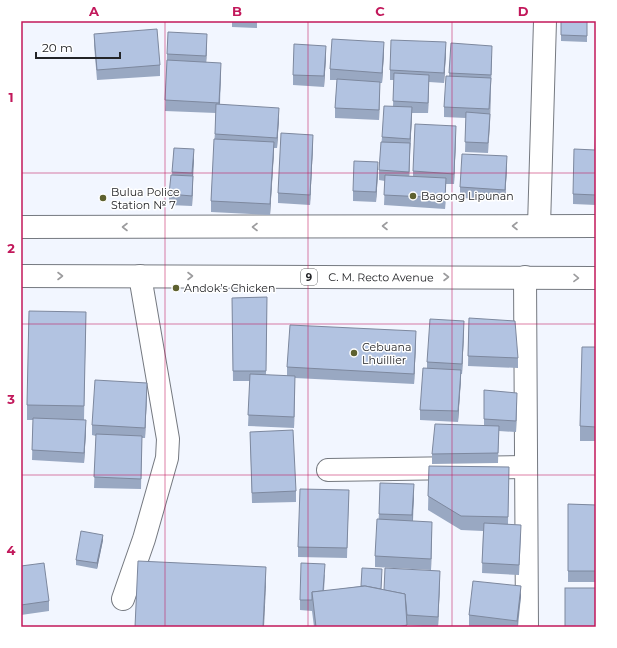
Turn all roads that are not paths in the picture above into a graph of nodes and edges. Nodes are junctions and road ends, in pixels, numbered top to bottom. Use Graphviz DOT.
graph roads {
  1 [pos="545,21"];
  2 [pos="539,226"];
  3 [pos="596,226"];
  4 [pos="21,227"];
  5 [pos="21,276"];
  6 [pos="140,276"];
  7 [pos="525,277"];
  8 [pos="596,278"];
  9 [pos="526,467"];
  10 [pos="328,470"];
  11 [pos="123,599"];
  12 [pos="527,627"];
  1 -- 2 [label="main road"];
  2 -- 3 [label="main road"];
  2 -- 4 [label="main road, one-way"];
  5 -- 6 [label="main road, C. M. Recto Avenue / 9, one-way"];
  6 -- 7 [label="main road, C. M. Recto Avenue / 9, one-way"];
  6 -- 11 [label="main road"];
  7 -- 8 [label="main road, C. M. Recto Avenue / 9, one-way"];
  7 -- 9 [label="main road"];
  9 -- 10 [label="main road"];
  9 -- 12 [label="main road"];
}
